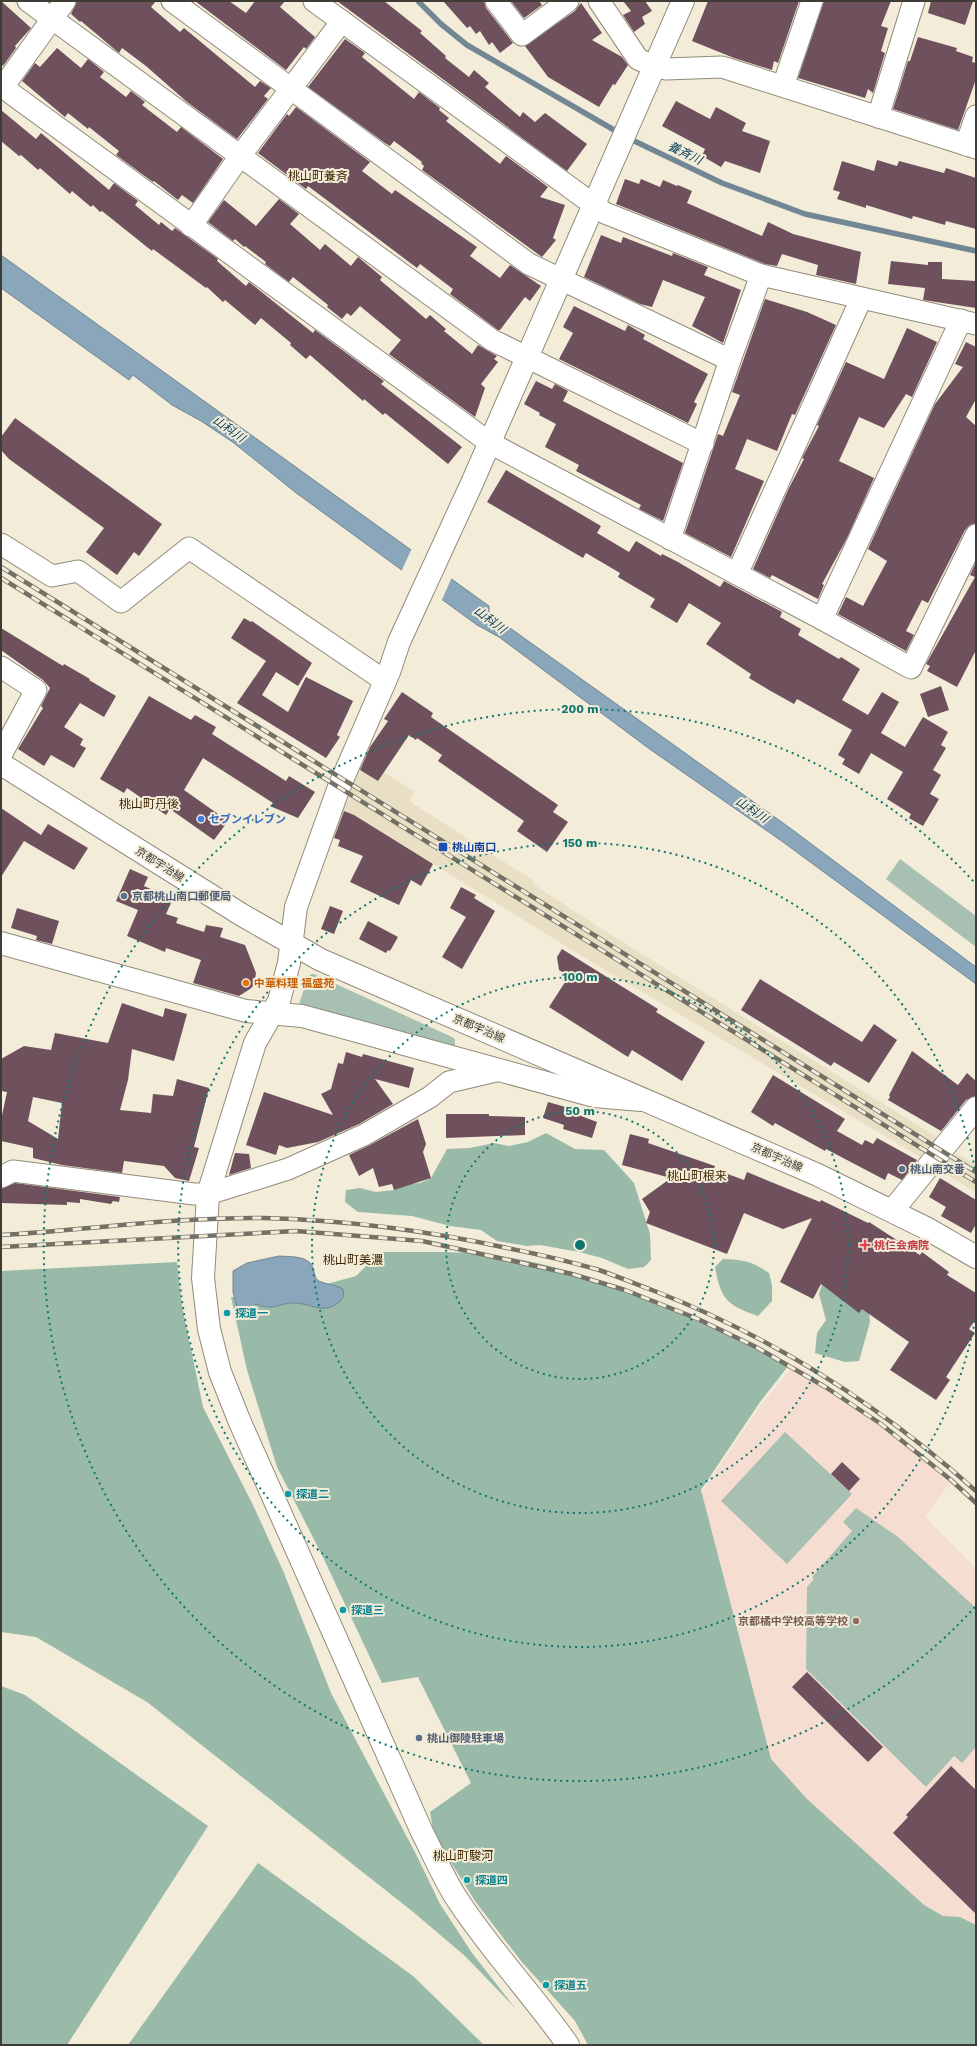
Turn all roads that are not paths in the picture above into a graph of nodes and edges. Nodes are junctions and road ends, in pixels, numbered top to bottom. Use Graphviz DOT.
graph roads {
  1 [pos="28,1"];
  2 [pos="65,1"];
  3 [pos="172,1"];
  4 [pos="314,1"];
  5 [pos="496,1"];
  6 [pos="568,1"];
  7 [pos="600,1"];
  8 [pos="683,1"];
  9 [pos="812,1"];
  10 [pos="914,1"];
  11 [pos="52,19"];
  12 [pos="342,21"];
  13 [pos="653,66"];
  14 [pos="2,86"];
  15 [pos="783,86"];
  16 [pos="292,90"];
  17 [pos="976,116"];
  18 [pos="878,117"];
  19 [pos="971,147"];
  20 [pos="240,156"];
  21 [pos="593,204"];
  22 [pos="191,226"];
  23 [pos="761,275"];
  24 [pos="562,279"];
  25 [pos="861,299"];
  26 [pos="968,322"];
  27 [pos="528,356"];
  28 [pos="730,360"];
  29 [pos="490,443"];
  30 [pos="703,444"];
  31 [pos="976,535"];
  32 [pos="670,539"];
  33 [pos="1,544"];
  34 [pos="737,574"];
  35 [pos="822,619"];
  36 [pos="1,667"];
  37 [pos="385,681"];
  38 [pos="1,755"];
  39 [pos="1,764"];
  40 [pos="1,943"];
  41 [pos="292,944"];
  42 [pos="271,1013"];
  43 [pos="500,1070"];
  44 [pos="646,1101"];
  45 [pos="976,1108"];
  46 [pos="1,1177"];
  47 [pos="208,1194"];
  48 [pos="892,1211"];
  49 [pos="976,1257"];
  50 [pos="568,2045"];
  1 -- 11 [label="street"];
  2 -- 11 [label="street"];
  3 -- 16 [label="street"];
  4 -- 12 [label="street"];
  5 -- 6 [label="street"];
  7 -- 13 [label="street"];
  8 -- 13 [label="street"];
  9 -- 15 [label="street"];
  10 -- 18 [label="street"];
  11 -- 14 [label="street"];
  11 -- 20 [label="street"];
  12 -- 16 [label="street"];
  12 -- 21 [label="street"];
  13 -- 15 [label="street"];
  13 -- 21 [label="street"];
  14 -- 22 [label="street"];
  15 -- 18 [label="street"];
  16 -- 20 [label="street"];
  16 -- 24 [label="street"];
  17 -- 19 [label="street"];
  18 -- 19 [label="street"];
  20 -- 22 [label="street"];
  20 -- 27 [label="street"];
  21 -- 23 [label="street"];
  21 -- 24 [label="street"];
  22 -- 29 [label="street"];
  23 -- 25 [label="street"];
  23 -- 28 [label="street"];
  24 -- 27 [label="street"];
  24 -- 28 [label="street"];
  25 -- 26 [label="street"];
  25 -- 34 [label="street"];
  26 -- 35 [label="street"];
  27 -- 29 [label="street"];
  27 -- 30 [label="street"];
  28 -- 30 [label="street"];
  29 -- 32 [label="street"];
  29 -- 37 [label="street"];
  30 -- 32 [label="street"];
  31 -- 35 [label="street"];
  32 -- 34 [label="street"];
  33 -- 37 [label="street"];
  34 -- 35 [label="street"];
  36 -- 38 [label="street"];
  37 -- 41 [label="street"];
  39 -- 41 [label="street, 京都宇治線"];
  40 -- 42 [label="street"];
  41 -- 42 [label="street"];
  41 -- 44 [label="street, 京都宇治線"];
  42 -- 43 [label="street"];
  42 -- 47 [label="street"];
  43 -- 44 [label="street"];
  43 -- 47 [label="street"];
  44 -- 48 [label="street, 京都宇治線"];
  45 -- 48 [label="street"];
  46 -- 47 [label="street"];
  47 -- 50 [label="street"];
  48 -- 49 [label="street, 京都宇治線"];
}
